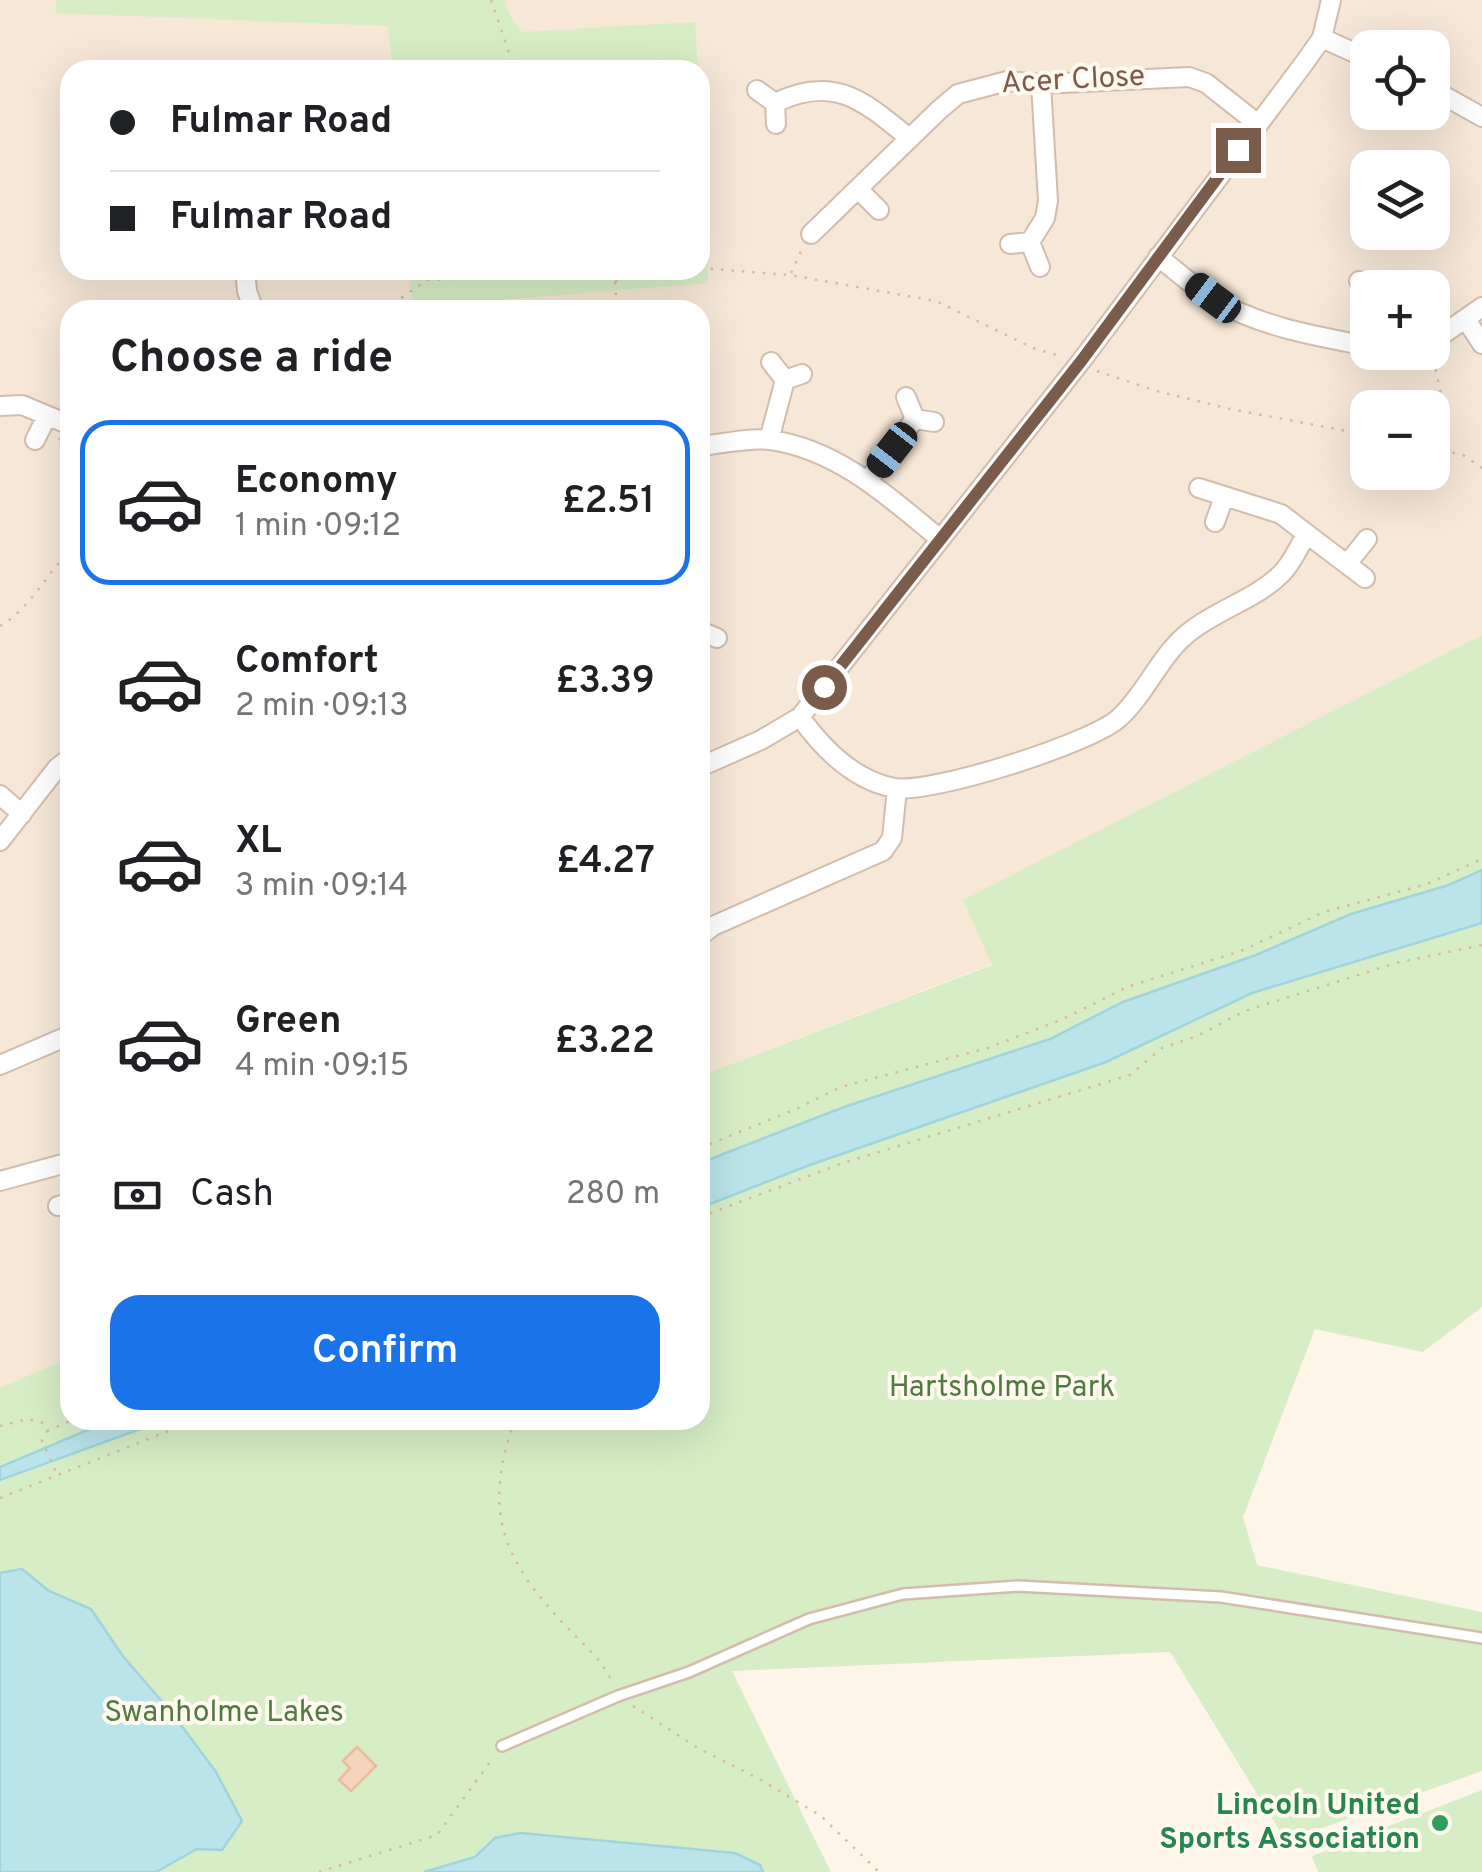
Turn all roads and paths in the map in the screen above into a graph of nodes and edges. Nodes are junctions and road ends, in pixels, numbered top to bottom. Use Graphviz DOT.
graph roads {
  1 [pos="491,0"];
  2 [pos="1331,0"];
  3 [pos="1322,38"];
  4 [pos="1350,51"];
  5 [pos="512,60"];
  6 [pos="1041,84"];
  7 [pos="757,90"];
  8 [pos="1450,98"];
  9 [pos="775,104"];
  10 [pos="1481,113"];
  11 [pos="776,124"];
  12 [pos="1258,124"];
  13 [pos="909,138"];
  14 [pos="859,190"];
  15 [pos="880,210"];
  16 [pos="811,234"];
  17 [pos="1030,242"];
  18 [pos="1010,244"];
  19 [pos="1158,257"];
  20 [pos="1040,268"];
  21 [pos="710,269"];
  22 [pos="790,275"];
  23 [pos="427,280"];
  24 [pos="609,280"];
  25 [pos="621,280"];
  26 [pos="615,282"];
  27 [pos="398,300"];
  28 [pos="617,300"];
  29 [pos="1482,308"];
  30 [pos="1466,321"];
  31 [pos="1450,331"];
  32 [pos="1350,342"];
  33 [pos="1482,344"];
  34 [pos="1082,360"];
  35 [pos="771,362"];
  36 [pos="906,397"];
  37 [pos="0,406"];
  38 [pos="47,416"];
  39 [pos="60,421"];
  40 [pos="1350,432"];
  41 [pos="35,440"];
  42 [pos="769,440"];
  43 [pos="710,445"];
  44 [pos="1450,451"];
  45 [pos="1482,468"];
  46 [pos="868,480"];
  47 [pos="1199,488"];
  48 [pos="1224,497"];
  49 [pos="1216,522"];
  50 [pos="1307,534"];
  51 [pos="1367,539"];
  52 [pos="940,540"];
  53 [pos="60,561"];
  54 [pos="1347,564"];
  55 [pos="1365,578"];
  56 [pos="0,626"];
  57 [pos="800,717"];
  58 [pos="710,763"];
  59 [pos="60,766"];
  60 [pos="897,789"];
  61 [pos="0,794"];
  62 [pos="22,814"];
  63 [pos="0,841"];
  64 [pos="1482,859"];
  65 [pos="710,928"];
  66 [pos="1482,945"];
  67 [pos="60,1039"];
  68 [pos="0,1065"];
  69 [pos="710,1144"];
  70 [pos="60,1165"];
  71 [pos="0,1181"];
  72 [pos="710,1213"];
  73 [pos="0,1426"];
  74 [pos="60,1426"];
  75 [pos="170,1430"];
  76 [pos="512,1430"];
  77 [pos="47,1432"];
  78 [pos="57,1473"];
  79 [pos="0,1498"];
  80 [pos="1482,1638"];
  81 [pos="618,1696"];
  82 [pos="502,1746"];
  83 [pos="319,1872"];
  84 [pos="879,1872"];
  1 -- 5 [label="path"];
  2 -- 3 [label="street"];
  3 -- 4 [label="street"];
  3 -- 12 [label="street"];
  6 -- 12 [label="street, Acer Close"];
  6 -- 13 [label="street, Acer Close"];
  6 -- 17 [label="street"];
  7 -- 9 [label="street"];
  8 -- 10 [label="street"];
  9 -- 11 [label="street"];
  9 -- 13 [label="street"];
  12 -- 19 [label="street"];
  13 -- 14 [label="street, Acer Close"];
  14 -- 15 [label="street"];
  14 -- 16 [label="street, Acer Close"];
  16 -- 22 [label="path"];
  17 -- 18 [label="street"];
  17 -- 20 [label="street"];
  19 -- 32 [label="street"];
  19 -- 34 [label="street"];
  21 -- 22 [label="path"];
  22 -- 34 [label="path"];
  23 -- 27 [label="path"];
  24 -- 26 [label="path"];
  25 -- 26 [label="path"];
  26 -- 28 [label="path"];
  29 -- 30 [label="street"];
  30 -- 31 [label="street"];
  30 -- 33 [label="street"];
  34 -- 40 [label="path"];
  34 -- 52 [label="street"];
  35 -- 42 [label="street"];
  36 -- 46 [label="street"];
  37 -- 38 [label="street"];
  38 -- 39 [label="street"];
  38 -- 41 [label="street"];
  42 -- 43 [label="street"];
  42 -- 46 [label="street"];
  44 -- 45 [label="path"];
  46 -- 52 [label="street"];
  47 -- 48 [label="street"];
  48 -- 49 [label="street"];
  48 -- 50 [label="street"];
  50 -- 54 [label="street"];
  50 -- 60 [label="street"];
  51 -- 54 [label="street"];
  52 -- 57 [label="street"];
  53 -- 56 [label="path"];
  54 -- 55 [label="street"];
  57 -- 58 [label="street"];
  57 -- 60 [label="street"];
  59 -- 62 [label="street"];
  60 -- 65 [label="street"];
  61 -- 62 [label="street"];
  62 -- 63 [label="street"];
  64 -- 69 [label="path"];
  66 -- 72 [label="path"];
  67 -- 68 [label="street"];
  70 -- 71 [label="street"];
  73 -- 77 [label="path"];
  74 -- 77 [label="path"];
  75 -- 78 [label="path"];
  76 -- 81 [label="path"];
  77 -- 78 [label="path"];
  78 -- 79 [label="path"];
  80 -- 81 [label="lane"];
  81 -- 82 [label="lane"];
  81 -- 84 [label="path"];
  82 -- 83 [label="path"];
}
